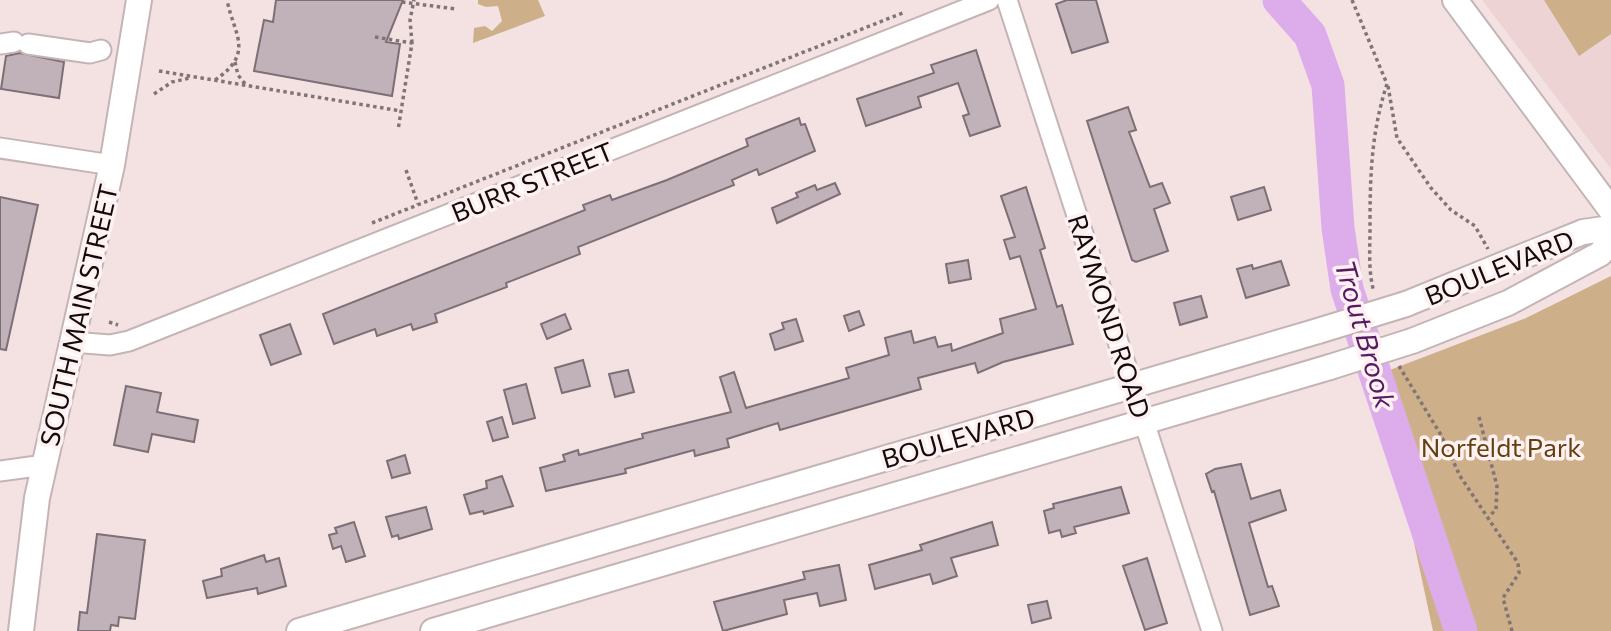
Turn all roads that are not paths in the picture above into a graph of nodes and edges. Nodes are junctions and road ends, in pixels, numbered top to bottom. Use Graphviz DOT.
graph roads {
  1 [pos="139,0"];
  2 [pos="989,0"];
  3 [pos="1007,0"];
  4 [pos="1455,0"];
  5 [pos="15,43"];
  6 [pos="102,50"];
  7 [pos="0,148"];
  8 [pos="112,165"];
  9 [pos="1611,209"];
  10 [pos="1611,228"];
  11 [pos="1611,241"];
  12 [pos="1434,294"];
  13 [pos="1446,329"];
  14 [pos="72,342"];
  15 [pos="1132,386"];
  16 [pos="1144,421"];
  17 [pos="44,466"];
  18 [pos="0,471"];
  19 [pos="842,471"];
  20 [pos="853,507"];
  21 [pos="571,551"];
  22 [pos="581,587"];
  23 [pos="21,631"];
  24 [pos="299,631"];
  25 [pos="433,631"];
  26 [pos="1212,631"];
  1 -- 8 [label="main road, SOUTH MAIN STREET"];
  2 -- 14 [label="street, BURR STREET"];
  3 -- 15 [label="street, RAYMOND ROAD"];
  4 -- 9 [label="main road"];
  5 -- 6 [label="street"];
  7 -- 8 [label="street"];
  8 -- 14 [label="main road, SOUTH MAIN STREET"];
  10 -- 12 [label="main road, BOULEVARD"];
  11 -- 13 [label="main road, BOULEVARD"];
  12 -- 13 [label="main road"];
  12 -- 15 [label="main road, BOULEVARD, bridge"];
  13 -- 16 [label="main road, BOULEVARD, bridge"];
  14 -- 17 [label="main road, SOUTH MAIN STREET"];
  15 -- 16 [label="street, RAYMOND ROAD"];
  15 -- 19 [label="main road, BOULEVARD"];
  16 -- 20 [label="main road, BOULEVARD"];
  16 -- 26 [label="street, RAYMOND ROAD"];
  17 -- 18 [label="street"];
  17 -- 23 [label="main road, SOUTH MAIN STREET"];
  19 -- 20 [label="main road"];
  19 -- 21 [label="main road, BOULEVARD"];
  20 -- 22 [label="main road, BOULEVARD"];
  21 -- 22 [label="main road"];
  21 -- 24 [label="main road, BOULEVARD"];
  22 -- 25 [label="main road, BOULEVARD"];
}
